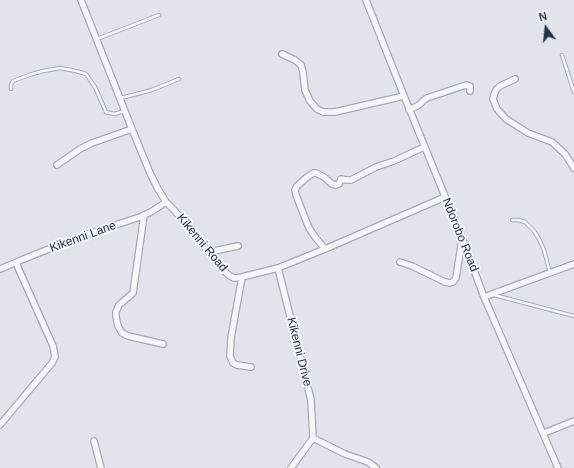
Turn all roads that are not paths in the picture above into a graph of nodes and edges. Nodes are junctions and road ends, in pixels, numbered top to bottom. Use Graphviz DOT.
graph roads {
  1 [pos="81,0"];
  2 [pos="366,0"];
  3 [pos="159,15"];
  4 [pos="97,39"];
  5 [pos="282,54"];
  6 [pos="562,55"];
  7 [pos="515,79"];
  8 [pos="179,80"];
  9 [pos="11,89"];
  10 [pos="470,91"];
  11 [pos="574,92"];
  12 [pos="404,96"];
  13 [pos="120,99"];
  14 [pos="409,110"];
  15 [pos="125,111"];
  16 [pos="132,129"];
  17 [pos="424,147"];
  18 [pos="57,165"];
  19 [pos="574,168"];
  20 [pos="445,197"];
  21 [pos="166,202"];
  22 [pos="144,215"];
  23 [pos="512,220"];
  24 [pos="462,238"];
  25 [pos="238,246"];
  26 [pos="325,248"];
  27 [pos="209,252"];
  28 [pos="400,262"];
  29 [pos="16,263"];
  30 [pos="574,264"];
  31 [pos="278,268"];
  32 [pos="0,270"];
  33 [pos="550,272"];
  34 [pos="242,277"];
  35 [pos="492,294"];
  36 [pos="484,297"];
  37 [pos="574,316"];
  38 [pos="163,344"];
  39 [pos="251,367"];
  40 [pos="574,421"];
  41 [pos="0,425"];
  42 [pos="544,433"];
  43 [pos="313,438"];
  44 [pos="94,441"];
  45 [pos="102,468"];
  46 [pos="291,468"];
  47 [pos="376,468"];
  48 [pos="558,468"];
  1 -- 4 [label="street, Kikenni Road"];
  2 -- 12 [label="street, Ndorobo Road"];
  3 -- 4 [label="lane"];
  4 -- 13 [label="street, Kikenni Road"];
  5 -- 12 [label="street"];
  6 -- 11 [label="lane"];
  7 -- 19 [label="street"];
  8 -- 13 [label="lane"];
  9 -- 15 [label="lane"];
  10 -- 14 [label="street"];
  12 -- 14 [label="street, Ndorobo Road"];
  13 -- 15 [label="street, Kikenni Road"];
  14 -- 17 [label="street, Ndorobo Road"];
  15 -- 16 [label="street, Kikenni Road"];
  16 -- 18 [label="street"];
  16 -- 21 [label="street, Kikenni Road"];
  17 -- 20 [label="street, Ndorobo Road"];
  17 -- 26 [label="street"];
  20 -- 24 [label="street, Ndorobo Road"];
  20 -- 26 [label="street, Kikenni Road"];
  21 -- 22 [label="street, Kikenni Lane"];
  21 -- 27 [label="street, Kikenni Road"];
  22 -- 29 [label="street, Kikenni Lane"];
  22 -- 38 [label="street"];
  23 -- 33 [label="lane"];
  24 -- 28 [label="street"];
  24 -- 36 [label="street, Ndorobo Road"];
  25 -- 27 [label="street"];
  26 -- 31 [label="street, Kikenni Road"];
  27 -- 34 [label="street, Kikenni Road"];
  29 -- 32 [label="street, Kikenni Lane"];
  29 -- 41 [label="street"];
  30 -- 33 [label="street"];
  31 -- 34 [label="street, Kikenni Road"];
  31 -- 43 [label="street, Kikenni Drive"];
  33 -- 35 [label="street"];
  34 -- 39 [label="street"];
  35 -- 36 [label="street"];
  35 -- 37 [label="lane"];
  36 -- 42 [label="street, Ndorobo Road"];
  40 -- 42 [label="street"];
  42 -- 48 [label="street, Ndorobo Road"];
  43 -- 46 [label="street"];
  43 -- 47 [label="street"];
  44 -- 45 [label="street"];
}
